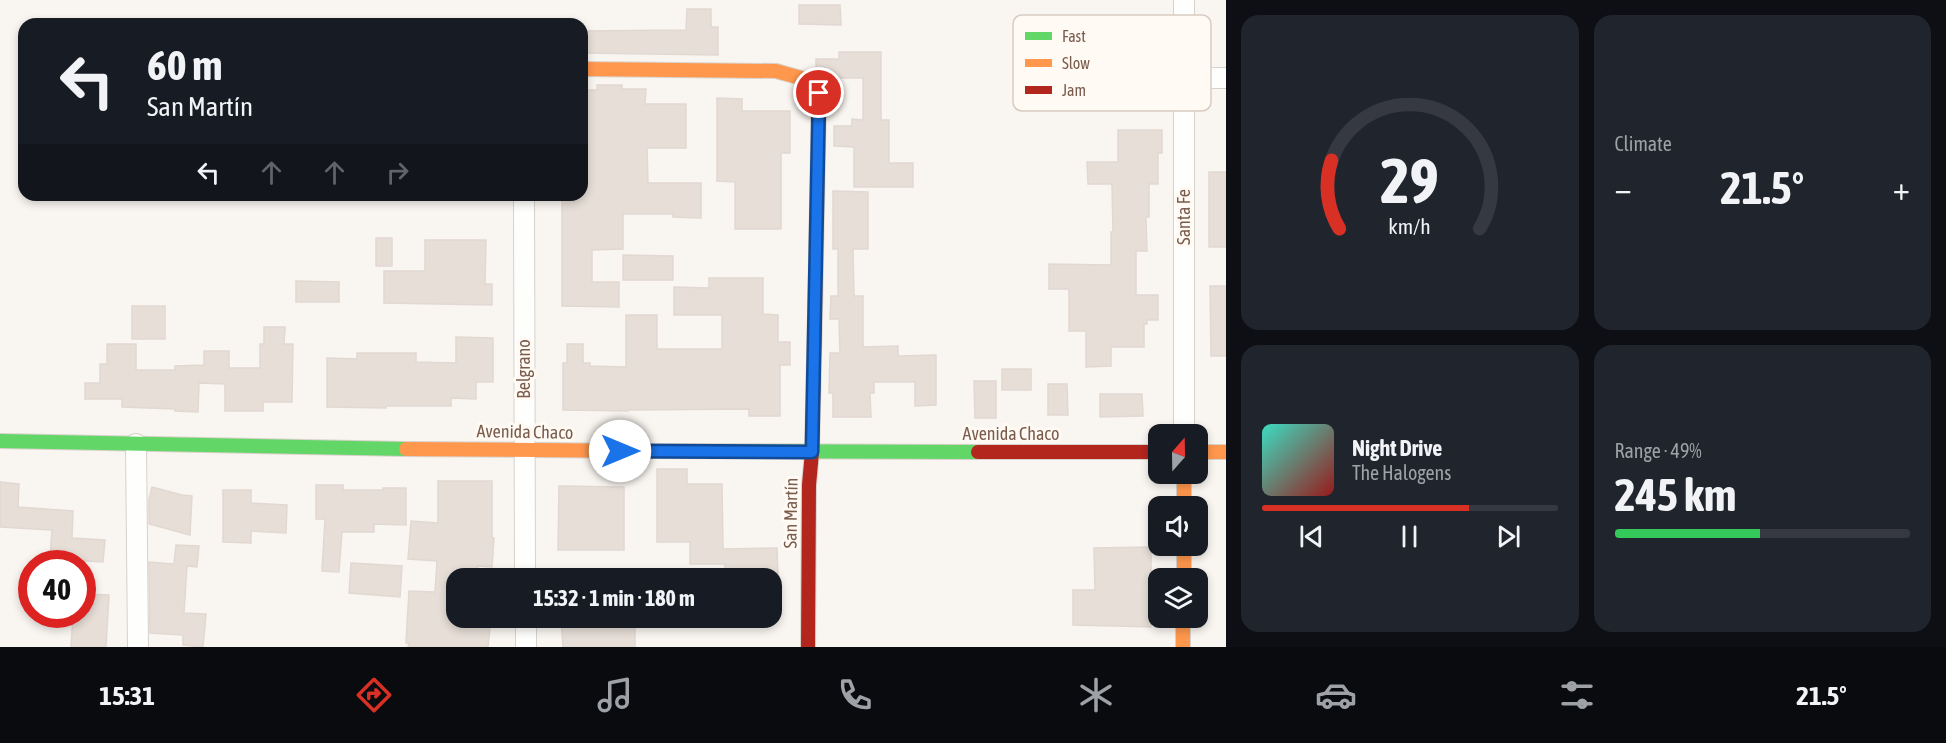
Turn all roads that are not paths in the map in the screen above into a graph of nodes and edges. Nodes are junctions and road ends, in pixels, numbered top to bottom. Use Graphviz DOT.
graph roads {
  1 [pos="588,69"];
  2 [pos="1184,111"];
  3 [pos="524,201"];
  4 [pos="1184,424"];
  5 [pos="0,441"];
  6 [pos="136,444"];
  7 [pos="524,451"];
  8 [pos="812,452"];
  9 [pos="1148,452"];
  10 [pos="1208,452"];
  11 [pos="1226,452"];
  12 [pos="525,568"];
  13 [pos="526,628"];
  14 [pos="1183,628"];
  15 [pos="138,647"];
  16 [pos="526,647"];
  17 [pos="808,647"];
  18 [pos="1183,647"];
  1 -- 8 [label="street, San Martín"];
  2 -- 4 [label="street, Santa Fe"];
  3 -- 7 [label="street, Belgrano"];
  5 -- 6 [label="street, Avenida Chaco"];
  6 -- 7 [label="street, Avenida Chaco"];
  6 -- 15 [label="street"];
  7 -- 8 [label="street, Avenida Chaco"];
  7 -- 12 [label="street, Belgrano"];
  8 -- 9 [label="street, Avenida Chaco"];
  8 -- 17 [label="street, San Martín"];
  10 -- 11 [label="street"];
  13 -- 16 [label="street"];
  14 -- 18 [label="street"];
}
